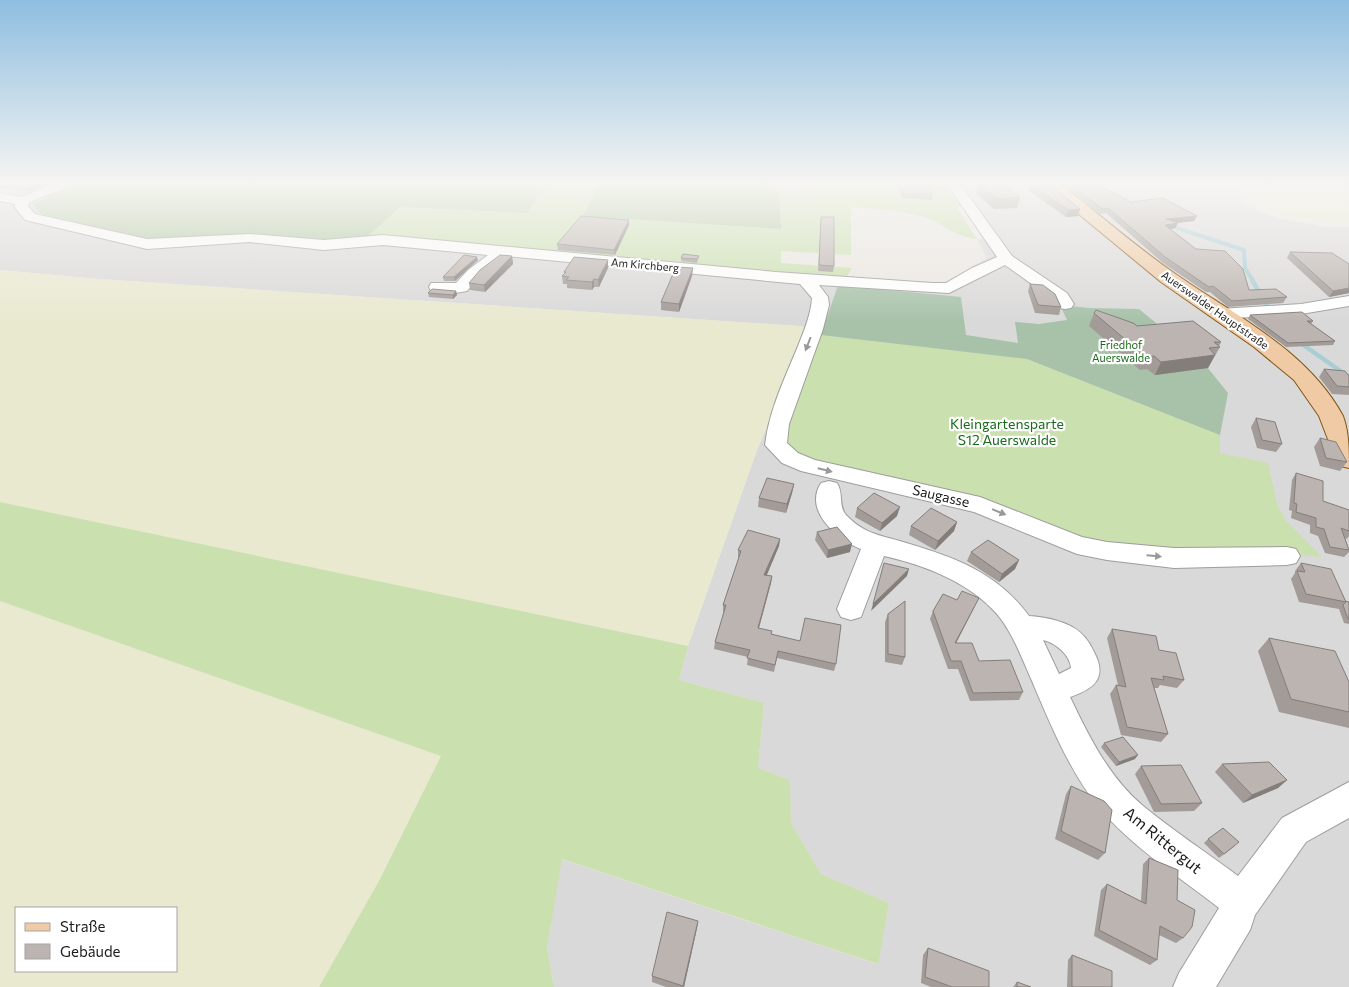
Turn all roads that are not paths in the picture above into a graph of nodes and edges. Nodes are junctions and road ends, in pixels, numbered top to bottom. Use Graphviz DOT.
graph roads {
  1 [pos="87,230"];
  2 [pos="986,230"];
  3 [pos="1111,230"];
  4 [pos="502,251"];
  5 [pos="1006,259"];
  6 [pos="804,278"];
  7 [pos="437,287"];
  8 [pos="1349,301"];
  9 [pos="1065,304"];
  10 [pos="1218,314"];
  11 [pos="1349,460"];
  12 [pos="829,489"];
  13 [pos="875,545"];
  14 [pos="1287,556"];
  15 [pos="851,609"];
  16 [pos="1021,627"];
  17 [pos="1051,689"];
  18 [pos="1349,799"];
  19 [pos="1242,902"];
  20 [pos="1193,987"];
  1 -- 4 [label="street, Am Kirchberg"];
  2 -- 5 [label="street"];
  3 -- 10 [label="main road, Auerswalder Hauptstraße"];
  4 -- 6 [label="street, Am Kirchberg"];
  4 -- 7 [label="street"];
  5 -- 6 [label="street, Am Kirchberg"];
  5 -- 9 [label="street"];
  6 -- 14 [label="street, Saugasse, one-way"];
  8 -- 10 [label="street"];
  10 -- 11 [label="main road, Auerswalder Hauptstraße"];
  12 -- 13 [label="street, Am Rittergut"];
  13 -- 15 [label="street"];
  13 -- 16 [label="street, Am Rittergut"];
  16 -- 17 [label="street, Am Rittergut"];
  16 -- 17 [label="street"];
  17 -- 19 [label="street, Am Rittergut"];
  18 -- 19 [label="street"];
  19 -- 20 [label="street"];
}
